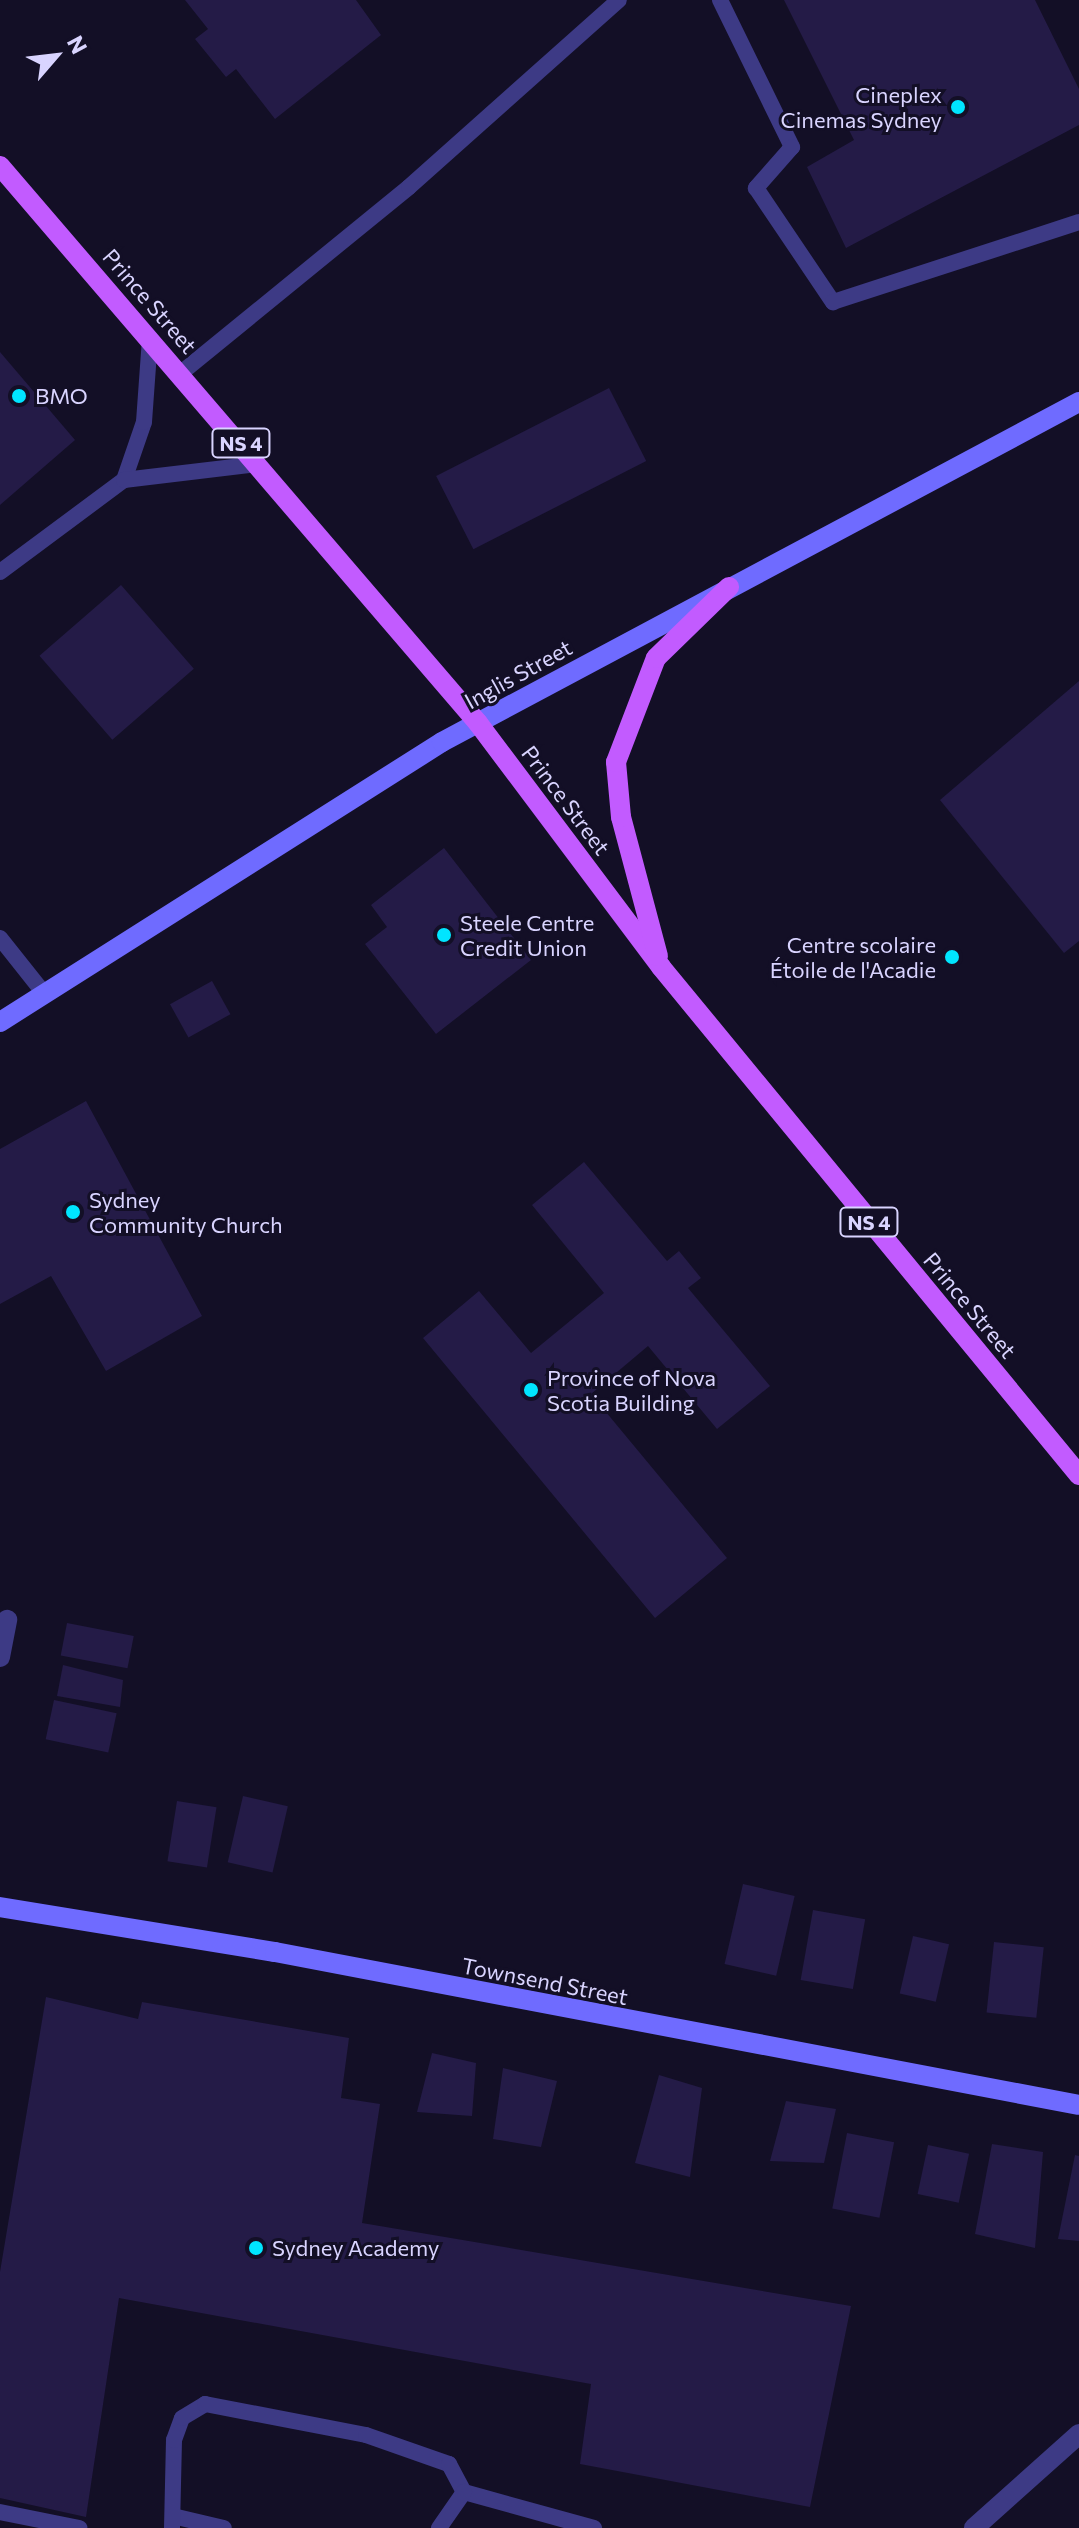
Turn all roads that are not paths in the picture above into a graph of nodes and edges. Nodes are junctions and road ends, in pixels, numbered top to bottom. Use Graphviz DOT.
graph roads {
  1 [pos="619,0"];
  2 [pos="720,0"];
  3 [pos="0,166"];
  4 [pos="1079,222"];
  5 [pos="150,338"];
  6 [pos="181,373"];
  7 [pos="1079,402"];
  8 [pos="258,464"];
  9 [pos="124,480"];
  10 [pos="0,572"];
  11 [pos="729,587"];
  12 [pos="478,723"];
  13 [pos="0,938"];
  14 [pos="661,967"];
  15 [pos="43,992"];
  16 [pos="0,1022"];
  17 [pos="1079,1475"];
  18 [pos="7,1620"];
  19 [pos="0,1657"];
  20 [pos="0,1907"];
  21 [pos="1079,2105"];
  22 [pos="1079,2434"];
  23 [pos="464,2492"];
  24 [pos="0,2512"];
  25 [pos="175,2523"];
  26 [pos="79,2528"];
  27 [pos="224,2528"];
  28 [pos="439,2528"];
  29 [pos="594,2528"];
  30 [pos="974,2528"];
  1 -- 6 [label="lane"];
  2 -- 4 [label="lane"];
  3 -- 5 [label="main road, Prince Street / NS 4"];
  5 -- 6 [label="main road, Prince Street / NS 4"];
  5 -- 9 [label="lane"];
  6 -- 8 [label="main road, Prince Street / NS 4"];
  7 -- 11 [label="street, Inglis Street"];
  8 -- 9 [label="lane"];
  8 -- 12 [label="main road, Prince Street / NS 4"];
  9 -- 10 [label="lane"];
  11 -- 12 [label="street, Inglis Street"];
  11 -- 14 [label="main road"];
  12 -- 14 [label="main road, Prince Street / NS 4"];
  12 -- 15 [label="street, Inglis Street"];
  13 -- 15 [label="lane"];
  14 -- 17 [label="main road, Prince Street / NS 4"];
  15 -- 16 [label="street, Inglis Street"];
  18 -- 19 [label="street"];
  20 -- 21 [label="street, Townsend Street"];
  22 -- 30 [label="street"];
  23 -- 25 [label="lane"];
  23 -- 28 [label="lane"];
  23 -- 29 [label="lane"];
  24 -- 26 [label="lane"];
  25 -- 27 [label="lane"];
}
